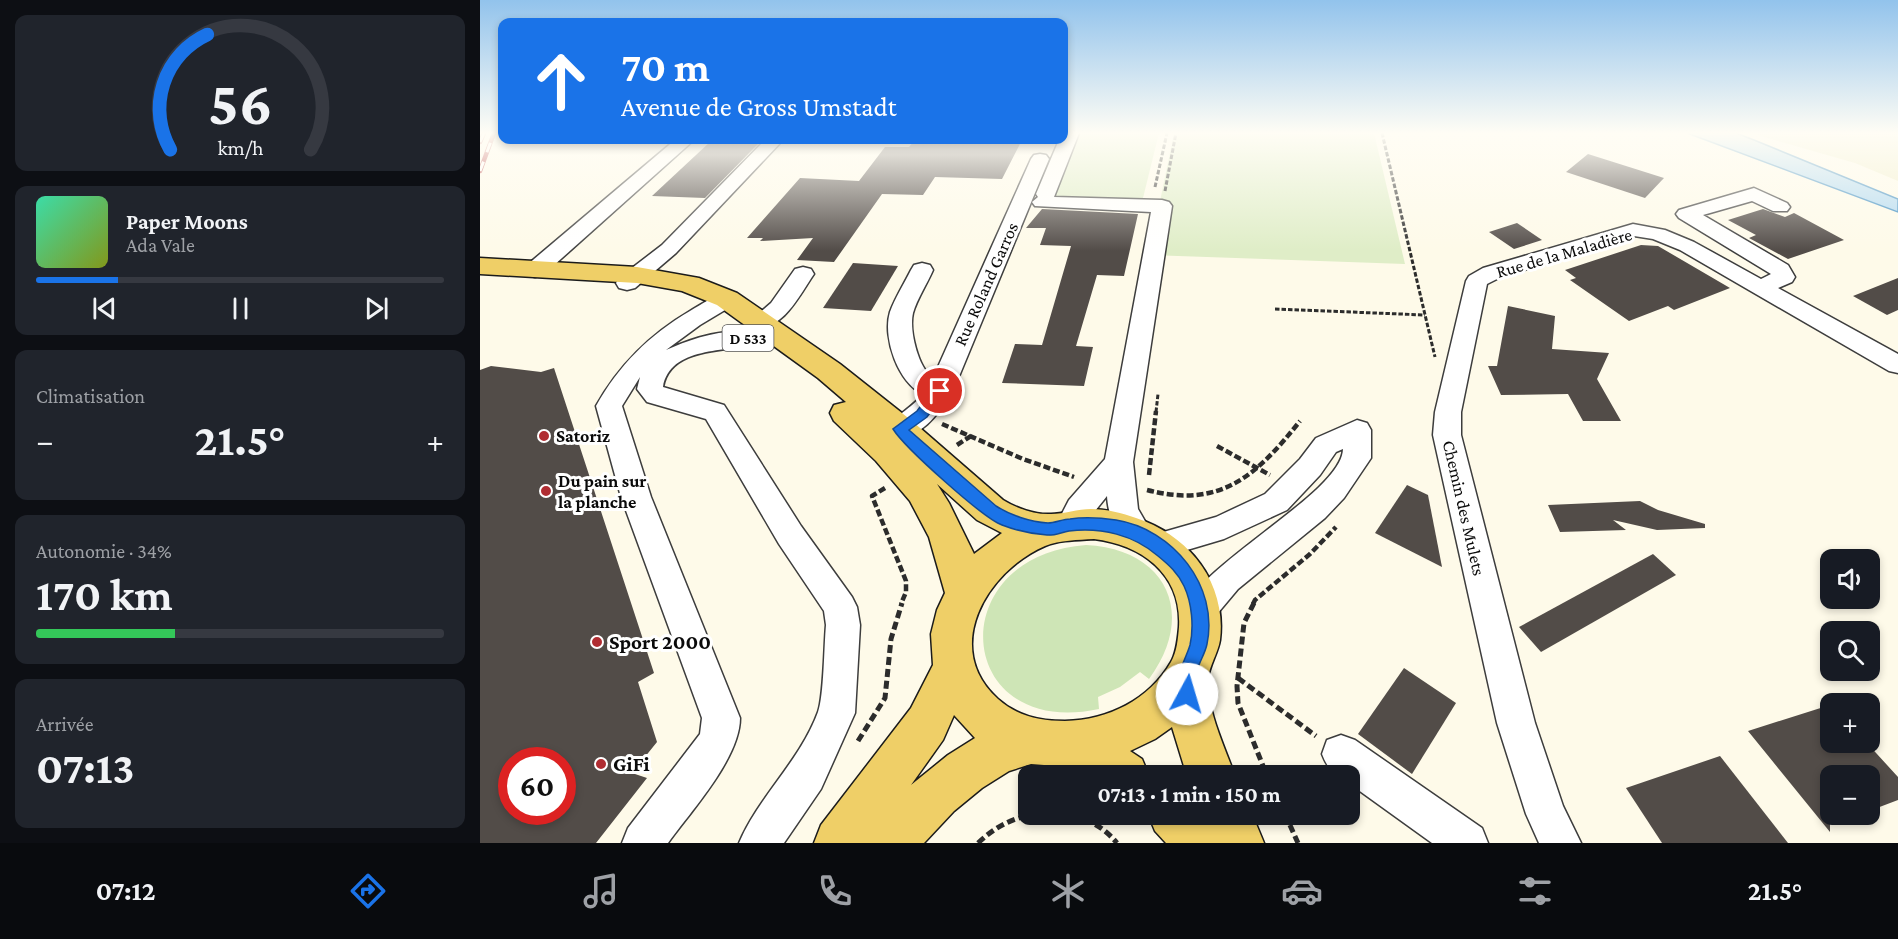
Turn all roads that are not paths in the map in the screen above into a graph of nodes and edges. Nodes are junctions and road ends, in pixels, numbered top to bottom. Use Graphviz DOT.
graph roads {
  1 [pos="650,172"];
  2 [pos="743,172"];
  3 [pos="1034,172"];
  4 [pos="1054,172"];
  5 [pos="1042,202"];
  6 [pos="1780,207"];
  7 [pos="1010,231"];
  8 [pos="480,266"];
  9 [pos="543,270"];
  10 [pos="922,270"];
  11 [pos="803,274"];
  12 [pos="632,279"];
  13 [pos="1761,287"];
  14 [pos="717,304"];
  15 [pos="755,330"];
  16 [pos="1898,365"];
  17 [pos="940,391"];
  18 [pos="1448,412"];
  19 [pos="911,422"];
  20 [pos="1119,462"];
  21 [pos="1060,527"];
  22 [pos="1149,539"];
  23 [pos="965,592"];
  24 [pos="1200,610"];
  25 [pos="953,669"];
  26 [pos="1186,678"];
  27 [pos="1030,741"];
  28 [pos="1077,744"];
  29 [pos="1341,754"];
  30 [pos="1108,765"];
  31 [pos="1207,765"];
  32 [pos="1183,825"];
  33 [pos="1232,825"];
  34 [pos="643,843"];
  35 [pos="760,843"];
  36 [pos="839,843"];
  37 [pos="892,843"];
  38 [pos="1195,843"];
  39 [pos="1239,843"];
  40 [pos="1467,843"];
  41 [pos="1560,843"];
  1 -- 9 [label="street"];
  2 -- 12 [label="street"];
  3 -- 7 [label="street, Rue Roland Garros"];
  4 -- 5 [label="street"];
  5 -- 7 [label="street"];
  5 -- 20 [label="street"];
  6 -- 13 [label="street"];
  7 -- 17 [label="street, Rue Roland Garros"];
  8 -- 9 [label="main road, D 533"];
  9 -- 12 [label="main road, D 533"];
  10 -- 17 [label="street"];
  11 -- 15 [label="street"];
  12 -- 14 [label="main road, D 533"];
  13 -- 16 [label="street, Rue de la Maladière"];
  13 -- 18 [label="street, Rue de la Maladière"];
  14 -- 15 [label="main road, D 533"];
  14 -- 34 [label="street"];
  15 -- 19 [label="main road, D 533"];
  15 -- 23 [label="main road, D 533"];
  15 -- 35 [label="street"];
  17 -- 19 [label="street, Rue Roland Garros"];
  18 -- 41 [label="street, Chemin des Mulets"];
  19 -- 21 [label="main road, D 533"];
  20 -- 21 [label="street"];
  20 -- 22 [label="street"];
  21 -- 22 [label="main road"];
  21 -- 23 [label="main road"];
  22 -- 24 [label="main road"];
  22 -- 24 [label="street"];
  23 -- 25 [label="main road"];
  24 -- 26 [label="main road"];
  25 -- 27 [label="main road"];
  25 -- 36 [label="main road"];
  26 -- 28 [label="main road"];
  26 -- 31 [label="main road"];
  27 -- 28 [label="main road"];
  27 -- 37 [label="main road"];
  28 -- 30 [label="main road"];
  29 -- 40 [label="street"];
  32 -- 38 [label="main road"];
  33 -- 39 [label="main road"];
}
